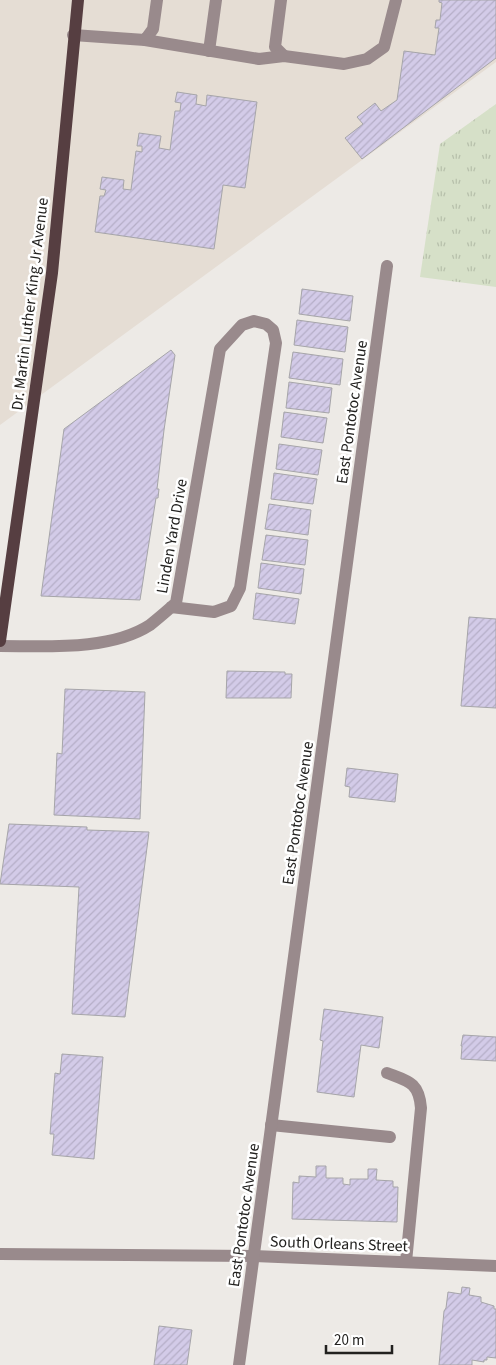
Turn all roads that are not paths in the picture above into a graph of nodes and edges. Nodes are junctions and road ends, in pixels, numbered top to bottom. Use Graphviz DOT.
graph roads {
  1 [pos="78,0"];
  2 [pos="157,0"];
  3 [pos="216,0"];
  4 [pos="281,0"];
  5 [pos="396,0"];
  6 [pos="74,35"];
  7 [pos="145,40"];
  8 [pos="209,51"];
  9 [pos="284,56"];
  10 [pos="387,266"];
  11 [pos="171,608"];
  12 [pos="0,641"];
  13 [pos="0,646"];
  14 [pos="387,1073"];
  15 [pos="271,1125"];
  16 [pos="390,1137"];
  17 [pos="0,1254"];
  18 [pos="253,1256"];
  19 [pos="406,1262"];
  20 [pos="496,1266"];
  21 [pos="239,1365"];
  1 -- 6 [label="main road, Dr. Martin Luther King Jr Avenue"];
  2 -- 7 [label="street"];
  3 -- 8 [label="street"];
  4 -- 9 [label="street"];
  5 -- 9 [label="street"];
  6 -- 7 [label="street"];
  6 -- 12 [label="main road, Dr. Martin Luther King Jr Avenue"];
  7 -- 8 [label="street"];
  8 -- 9 [label="street"];
  10 -- 15 [label="street, East Pontotoc Avenue"];
  11 -- 11 [label="street, Linden Yard Drive"];
  11 -- 13 [label="street, Linden Yard Drive"];
  14 -- 19 [label="street"];
  15 -- 16 [label="street"];
  15 -- 18 [label="street, East Pontotoc Avenue"];
  17 -- 18 [label="street, South Orleans Street"];
  18 -- 19 [label="street, South Orleans Street"];
  18 -- 21 [label="street, East Pontotoc Avenue"];
  19 -- 20 [label="street, South Orleans Street"];
}
